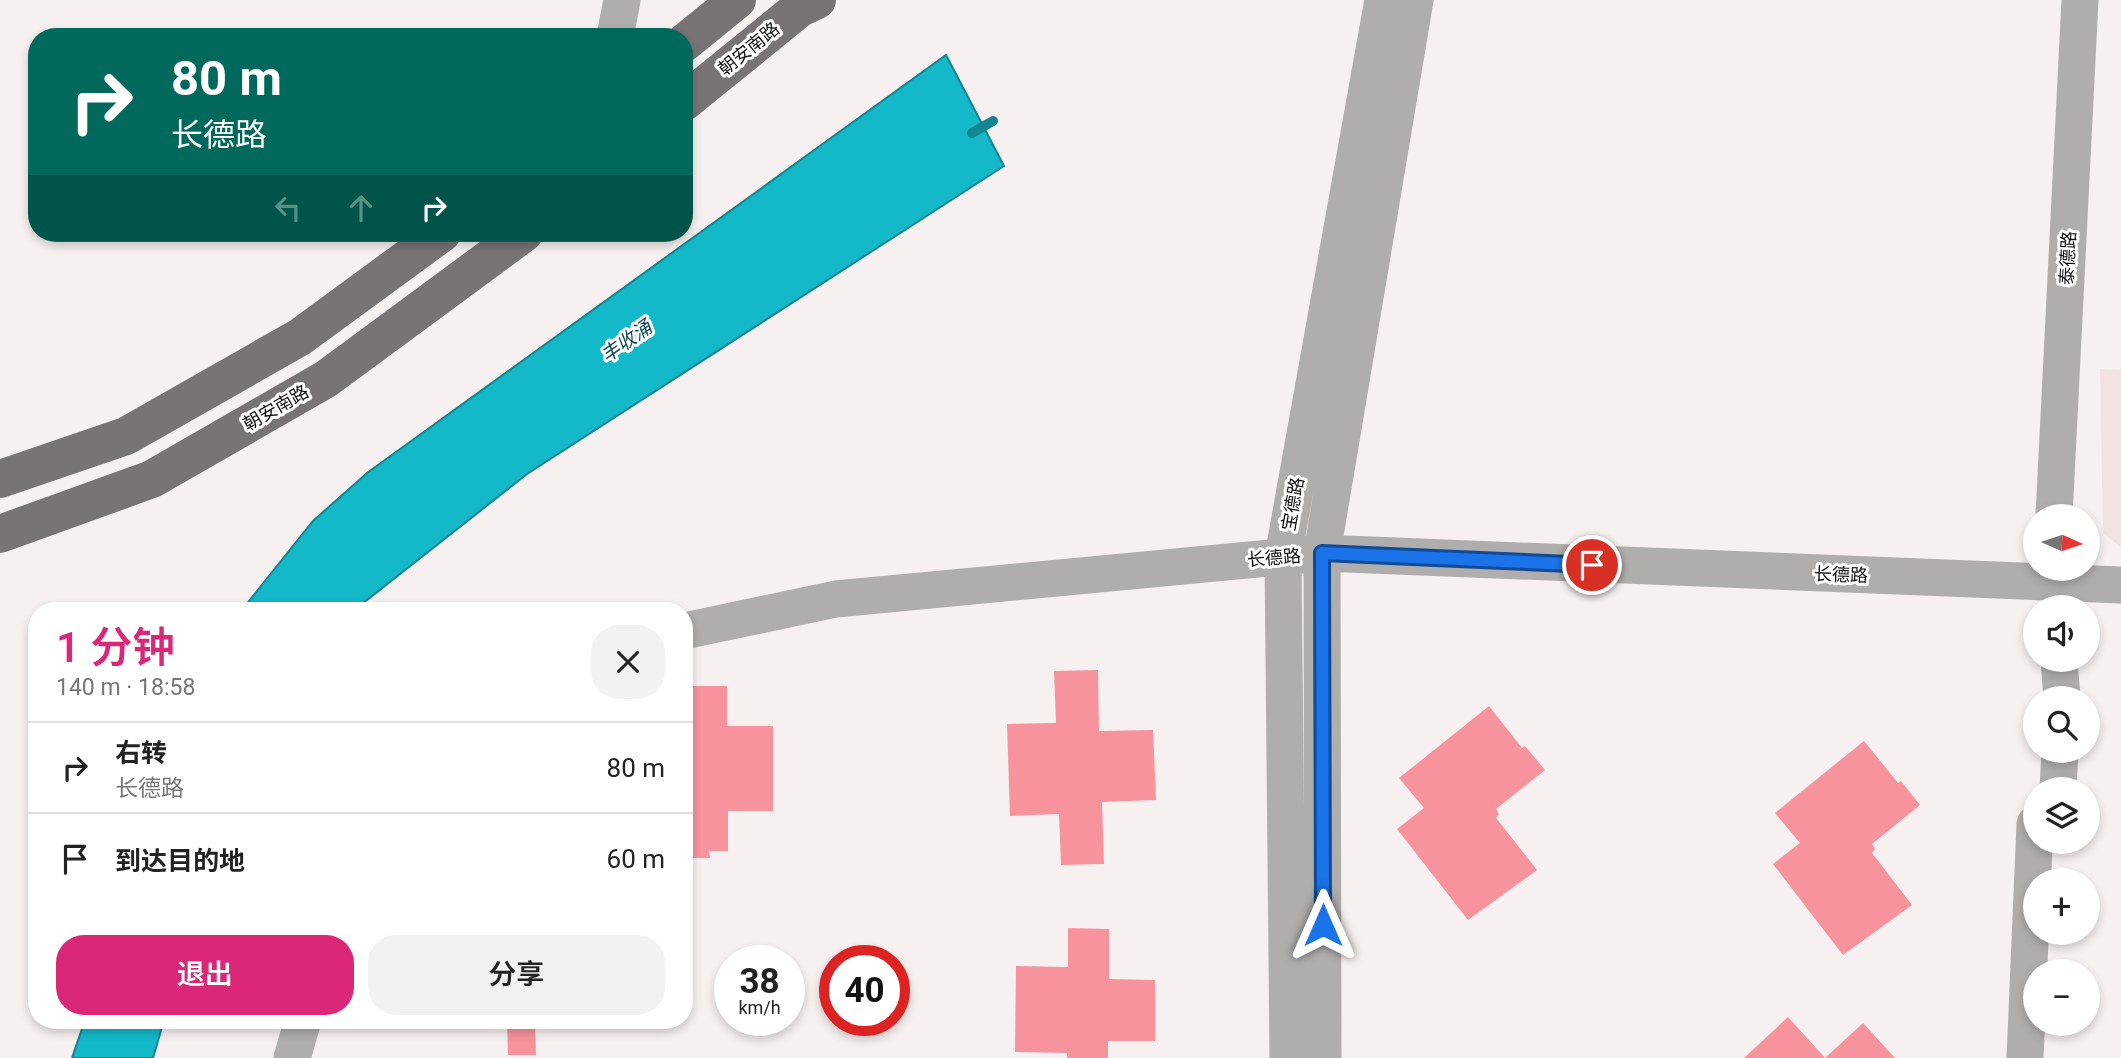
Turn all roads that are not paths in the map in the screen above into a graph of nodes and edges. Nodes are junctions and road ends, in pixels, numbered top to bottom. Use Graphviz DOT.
graph roads {
  1 [pos="622,0"];
  2 [pos="737,0"];
  3 [pos="817,0"];
  4 [pos="1382,0"];
  5 [pos="1415,0"];
  6 [pos="2080,0"];
  7 [pos="617,28"];
  8 [pos="693,36"];
  9 [pos="693,95"];
  10 [pos="430,242"];
  11 [pos="512,242"];
  12 [pos="0,479"];
  13 [pos="2055,504"];
  14 [pos="0,534"];
  15 [pos="1322,553"];
  16 [pos="1283,557"];
  17 [pos="2121,585"];
  18 [pos="2051,592"];
  19 [pos="693,629"];
  20 [pos="2034,854"];
  21 [pos="300,1029"];
  22 [pos="2048,1036"];
  23 [pos="292,1058"];
  24 [pos="1288,1058"];
  25 [pos="1323,1058"];
  26 [pos="2025,1058"];
  27 [pos="2047,1058"];
  1 -- 7 [label="street"];
  2 -- 8 [label="main road"];
  3 -- 9 [label="main road, 朝安南路"];
  4 -- 16 [label="street, 宝德路"];
  5 -- 15 [label="street, 宝德路"];
  6 -- 13 [label="street, 泰德路"];
  10 -- 12 [label="main road"];
  11 -- 14 [label="main road, 朝安南路"];
  15 -- 16 [label="street, 长德路"];
  15 -- 18 [label="street, 长德路"];
  15 -- 25 [label="street, 宝德路"];
  16 -- 19 [label="street, 长德路"];
  16 -- 24 [label="street, 宝德路"];
  17 -- 18 [label="street, 长德路"];
  20 -- 26 [label="street"];
  21 -- 23 [label="street"];
  22 -- 27 [label="street"];
}
